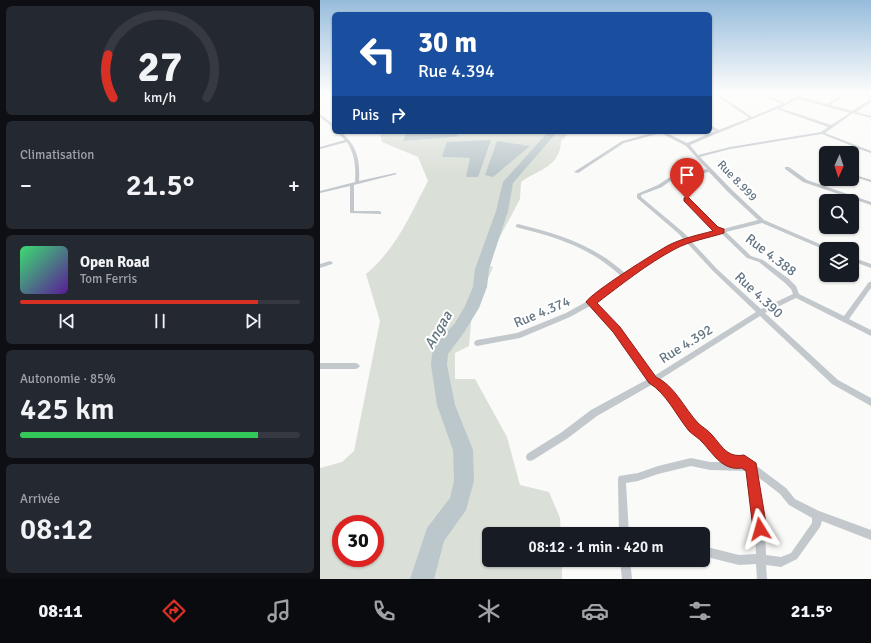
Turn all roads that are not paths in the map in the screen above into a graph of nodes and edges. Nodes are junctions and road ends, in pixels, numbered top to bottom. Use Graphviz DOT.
graph roads {
  1 [pos="747,120"];
  2 [pos="811,120"];
  3 [pos="842,120"];
  4 [pos="712,127"];
  5 [pos="832,127"];
  6 [pos="718,131"];
  7 [pos="822,133"];
  8 [pos="341,134"];
  9 [pos="653,134"];
  10 [pos="665,134"];
  11 [pos="711,134"];
  12 [pos="712,134"];
  13 [pos="348,140"];
  14 [pos="687,145"];
  15 [pos="855,146"];
  16 [pos="859,147"];
  17 [pos="320,148"];
  18 [pos="871,152"];
  19 [pos="698,156"];
  20 [pos="788,168"];
  21 [pos="711,170"];
  22 [pos="576,172"];
  23 [pos="395,174"];
  24 [pos="859,177"];
  25 [pos="871,181"];
  26 [pos="355,183"];
  27 [pos="320,192"];
  28 [pos="685,195"];
  29 [pos="871,204"];
  30 [pos="379,213"];
  31 [pos="762,221"];
  32 [pos="518,226"];
  33 [pos="722,231"];
  34 [pos="688,240"];
  35 [pos="819,246"];
  36 [pos="859,262"];
  37 [pos="330,263"];
  38 [pos="320,266"];
  39 [pos="871,266"];
  40 [pos="626,276"];
  41 [pos="871,284"];
  42 [pos="796,295"];
  43 [pos="590,302"];
  44 [pos="760,313"];
  45 [pos="845,320"];
  46 [pos="871,333"];
  47 [pos="478,343"];
  48 [pos="320,366"];
  49 [pos="356,366"];
  50 [pos="653,380"];
  51 [pos="871,402"];
  52 [pos="530,457"];
  53 [pos="752,467"];
  54 [pos="817,515"];
  55 [pos="624,527"];
  56 [pos="871,535"];
  57 [pos="710,553"];
  58 [pos="761,559"];
  59 [pos="626,567"];
  60 [pos="627,579"];
  61 [pos="762,579"];
  1 -- 6 [label="street"];
  2 -- 5 [label="street"];
  3 -- 5 [label="street"];
  4 -- 6 [label="street"];
  5 -- 7 [label="street"];
  6 -- 12 [label="street"];
  7 -- 15 [label="street"];
  7 -- 19 [label="street"];
  8 -- 13 [label="street"];
  9 -- 22 [label="street"];
  10 -- 14 [label="street, Rue 8.999"];
  11 -- 14 [label="street"];
  13 -- 17 [label="street"];
  13 -- 26 [label="street"];
  14 -- 19 [label="street, Rue 8.999"];
  16 -- 18 [label="street"];
  19 -- 21 [label="street, Rue 8.999"];
  20 -- 29 [label="street"];
  21 -- 31 [label="street, Rue 8.999"];
  21 -- 34 [label="street, Rue 4.390"];
  23 -- 26 [label="street"];
  24 -- 25 [label="street"];
  26 -- 27 [label="street"];
  26 -- 30 [label="street"];
  28 -- 33 [label="street, Rue 4.388"];
  31 -- 33 [label="street, Rue 4.374"];
  31 -- 35 [label="street, Rue 8.999"];
  32 -- 40 [label="street"];
  33 -- 34 [label="street, Rue 4.374"];
  33 -- 42 [label="street, Rue 4.388"];
  34 -- 40 [label="street, Rue 4.374"];
  34 -- 44 [label="street, Rue 4.390"];
  36 -- 39 [label="street"];
  37 -- 38 [label="street"];
  40 -- 43 [label="street, Rue 4.374"];
  41 -- 45 [label="street"];
  42 -- 44 [label="street, Rue 4.392"];
  42 -- 45 [label="street, Rue 4.388"];
  43 -- 47 [label="street, Rue 4.374"];
  43 -- 50 [label="street"];
  44 -- 50 [label="street, Rue 4.392"];
  44 -- 51 [label="street, Rue 4.390"];
  45 -- 46 [label="street, Rue 4.388"];
  48 -- 49 [label="street"];
  50 -- 52 [label="street, Rue 4.392"];
  50 -- 53 [label="street"];
  53 -- 54 [label="street"];
  53 -- 55 [label="street"];
  53 -- 58 [label="street"];
  54 -- 56 [label="street"];
  54 -- 58 [label="street"];
  57 -- 58 [label="street"];
  58 -- 61 [label="street"];
  59 -- 60 [label="street"];
}
